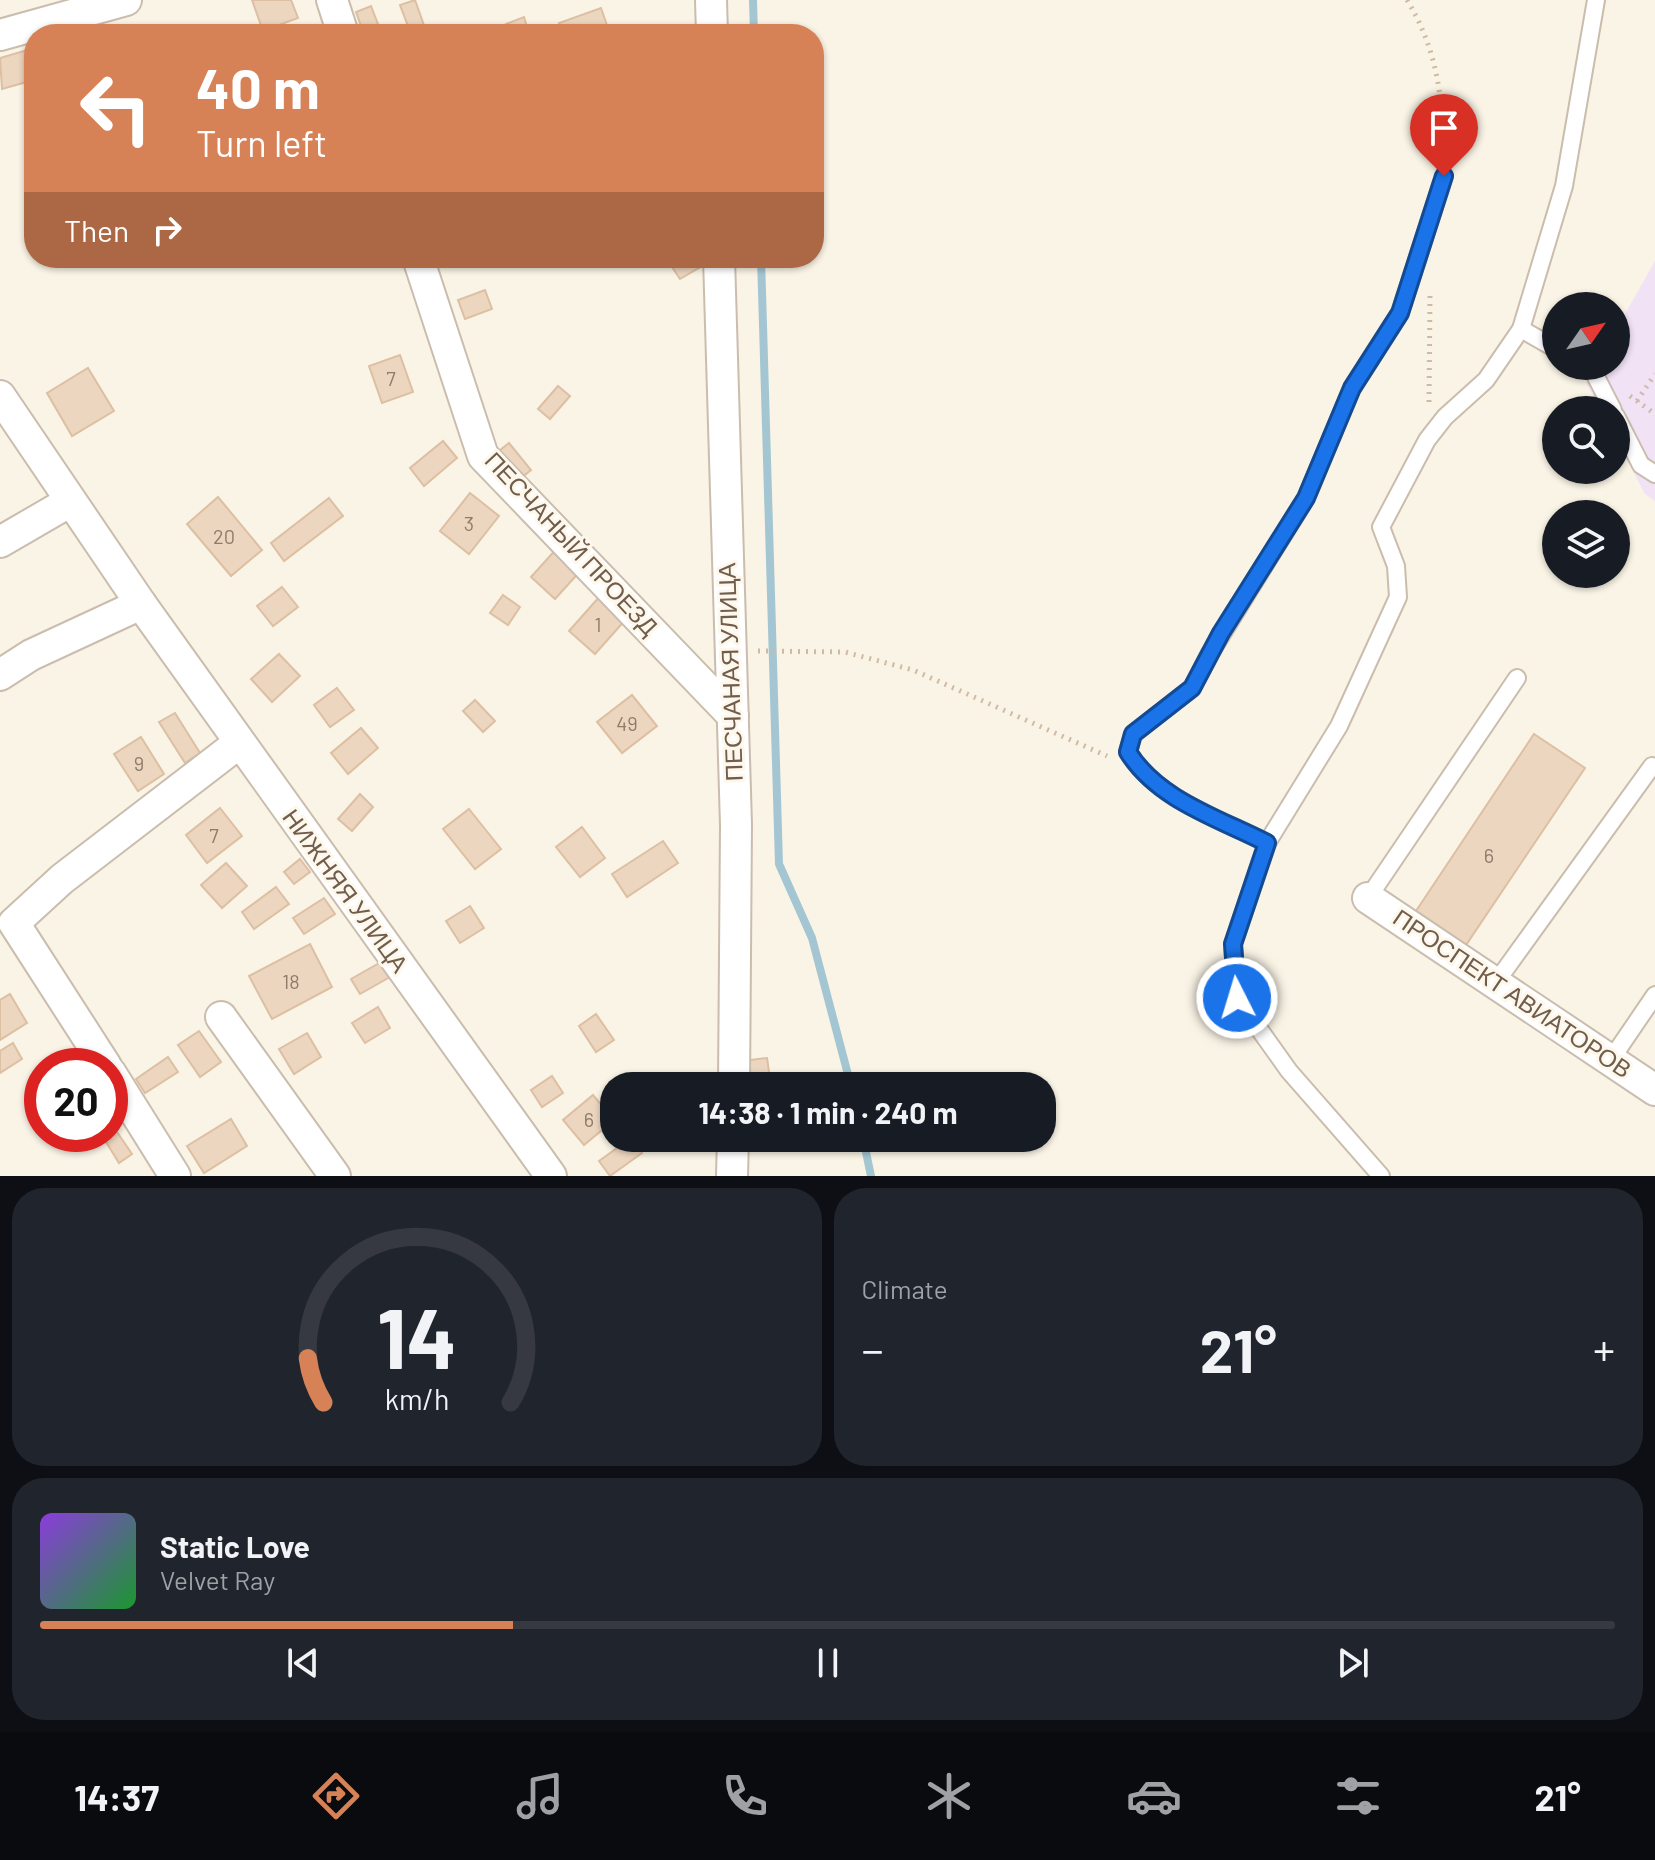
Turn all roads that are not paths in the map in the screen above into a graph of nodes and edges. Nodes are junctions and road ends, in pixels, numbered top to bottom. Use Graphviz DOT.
graph roads {
  1 [pos="126,0"];
  2 [pos="332,0"];
  3 [pos="711,0"];
  4 [pos="1596,0"];
  5 [pos="40,24"];
  6 [pos="340,24"];
  7 [pos="712,24"];
  8 [pos="24,28"];
  9 [pos="0,35"];
  10 [pos="1444,176"];
  11 [pos="421,268"];
  12 [pos="719,268"];
  13 [pos="1521,329"];
  14 [pos="1542,341"];
  15 [pos="0,396"];
  16 [pos="1630,443"];
  17 [pos="1655,474"];
  18 [pos="69,502"];
  19 [pos="0,542"];
  20 [pos="141,604"];
  21 [pos="0,675"];
  22 [pos="1517,678"];
  23 [pos="733,716"];
  24 [pos="239,743"];
  25 [pos="1652,766"];
  26 [pos="1267,843"];
  27 [pos="1368,898"];
  28 [pos="1494,985"];
  29 [pos="1655,995"];
  30 [pos="221,1017"];
  31 [pos="94,1048"];
  32 [pos="1610,1061"];
  33 [pos="734,1072"];
  34 [pos="1655,1090"];
  35 [pos="128,1101"];
  36 [pos="733,1152"];
  37 [pos="175,1176"];
  38 [pos="335,1176"];
  39 [pos="551,1176"];
  40 [pos="732,1176"];
  41 [pos="1381,1176"];
  1 -- 5 [label="street"];
  2 -- 6 [label="street"];
  3 -- 7 [label="street"];
  4 -- 13 [label="lane"];
  8 -- 9 [label="street"];
  10 -- 26 [label="lane"];
  11 -- 23 [label="street, ПЕСЧАНЫЙ ПРОЕЗД"];
  12 -- 23 [label="street, ПЕСЧАНАЯ УЛИЦА"];
  13 -- 14 [label="lane"];
  13 -- 26 [label="lane"];
  15 -- 18 [label="street, НИЖНЯЯ УЛИЦА"];
  16 -- 17 [label="lane"];
  18 -- 19 [label="street"];
  18 -- 20 [label="street, НИЖНЯЯ УЛИЦА"];
  20 -- 21 [label="street"];
  20 -- 24 [label="street, НИЖНЯЯ УЛИЦА"];
  22 -- 27 [label="lane"];
  23 -- 33 [label="street, ПЕСЧАНАЯ УЛИЦА"];
  24 -- 31 [label="street"];
  24 -- 39 [label="street, НИЖНЯЯ УЛИЦА"];
  25 -- 28 [label="lane"];
  26 -- 41 [label="lane"];
  27 -- 28 [label="street, ПРОСПЕКТ АВИАТОРОВ"];
  28 -- 32 [label="street, ПРОСПЕКТ АВИАТОРОВ"];
  29 -- 32 [label="lane"];
  30 -- 38 [label="street"];
  32 -- 34 [label="street, ПРОСПЕКТ АВИАТОРОВ"];
  35 -- 37 [label="street"];
  36 -- 40 [label="street"];
}
